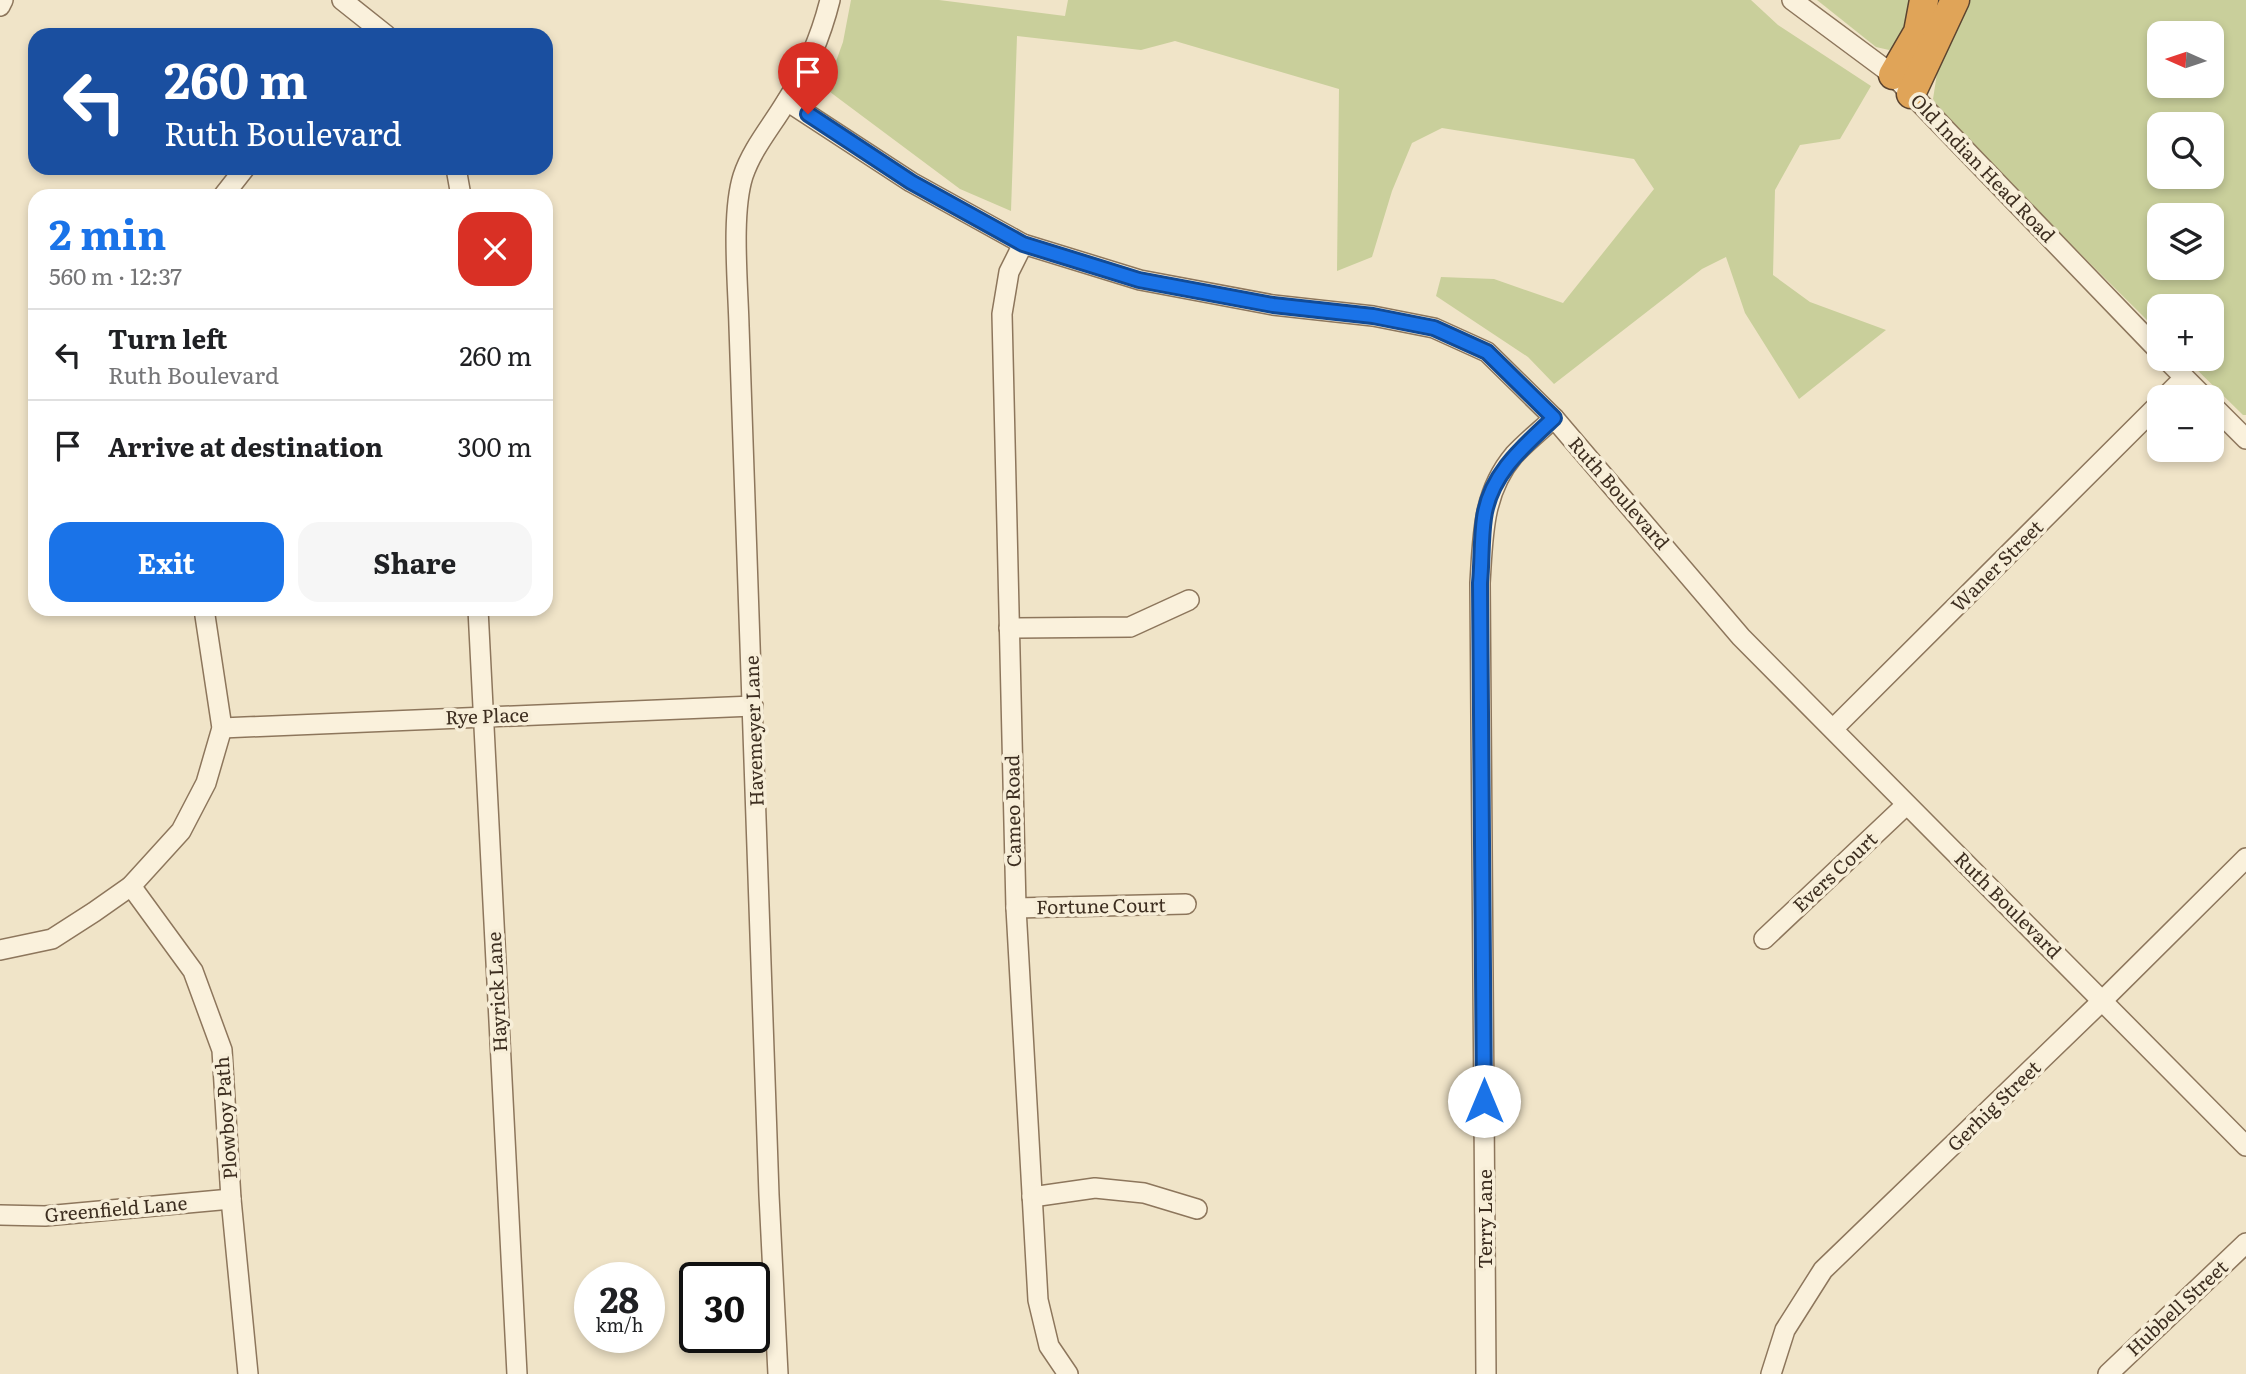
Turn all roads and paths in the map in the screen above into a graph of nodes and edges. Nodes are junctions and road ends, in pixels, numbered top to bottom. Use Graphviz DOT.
graph roads {
  1 [pos="3,0"];
  2 [pos="342,0"];
  3 [pos="831,0"];
  4 [pos="1792,0"];
  5 [pos="1924,0"];
  6 [pos="1955,0"];
  7 [pos="0,6"];
  8 [pos="372,28"];
  9 [pos="1902,84"];
  10 [pos="787,101"];
  11 [pos="240,175"];
  12 [pos="228,189"];
  13 [pos="1023,244"];
  14 [pos="2147,338"];
  15 [pos="2178,371"];
  16 [pos="2185,378"];
  17 [pos="2178,385"];
  18 [pos="2192,385"];
  19 [pos="2147,416"];
  20 [pos="2224,417"];
  21 [pos="1554,418"];
  22 [pos="2246,439"];
  23 [pos="1189,600"];
  24 [pos="205,616"];
  25 [pos="478,616"];
  26 [pos="1009,628"];
  27 [pos="753,706"];
  28 [pos="482,716"];
  29 [pos="222,728"];
  30 [pos="1834,728"];
  31 [pos="1906,805"];
  32 [pos="2246,858"];
  33 [pos="131,886"];
  34 [pos="1186,904"];
  35 [pos="1016,908"];
  36 [pos="1764,939"];
  37 [pos="0,950"];
  38 [pos="2103,1000"];
  39 [pos="2246,1146"];
  40 [pos="1032,1197"];
  41 [pos="231,1199"];
  42 [pos="1197,1209"];
  43 [pos="0,1215"];
  44 [pos="2246,1243"];
  45 [pos="248,1374"];
  46 [pos="517,1374"];
  47 [pos="778,1374"];
  48 [pos="1068,1374"];
  49 [pos="1486,1374"];
  50 [pos="1771,1374"];
  51 [pos="2108,1374"];
  1 -- 7 [label="street"];
  2 -- 8 [label="street"];
  3 -- 10 [label="street"];
  4 -- 9 [label="street, Old Indian Head Road"];
  5 -- 9 [label="highway"];
  6 -- 9 [label="highway"];
  9 -- 14 [label="street, Old Indian Head Road"];
  10 -- 13 [label="street, Ruth Boulevard"];
  10 -- 27 [label="street, Havemeyer Lane"];
  11 -- 12 [label="street"];
  13 -- 21 [label="street, Ruth Boulevard"];
  13 -- 26 [label="street, Cameo Road"];
  15 -- 16 [label="street"];
  16 -- 17 [label="street"];
  16 -- 18 [label="street"];
  19 -- 30 [label="street, Waner Street"];
  20 -- 22 [label="street"];
  21 -- 30 [label="street, Ruth Boulevard"];
  21 -- 49 [label="street, Terry Lane"];
  23 -- 26 [label="street"];
  24 -- 29 [label="street"];
  25 -- 28 [label="street, Hayrick Lane"];
  26 -- 35 [label="street, Cameo Road"];
  27 -- 28 [label="street, Rye Place"];
  27 -- 47 [label="street, Havemeyer Lane"];
  28 -- 29 [label="street, Rye Place"];
  28 -- 46 [label="street, Hayrick Lane"];
  29 -- 33 [label="street"];
  30 -- 31 [label="street, Ruth Boulevard"];
  31 -- 36 [label="street, Evers Court"];
  31 -- 38 [label="street, Ruth Boulevard"];
  32 -- 38 [label="street, Gerhig Street"];
  33 -- 37 [label="street"];
  33 -- 41 [label="street, Plowboy Path"];
  34 -- 35 [label="street, Fortune Court"];
  35 -- 40 [label="street, Cameo Road"];
  38 -- 39 [label="street, Ruth Boulevard"];
  38 -- 50 [label="street, Gerhig Street"];
  40 -- 42 [label="street"];
  40 -- 48 [label="street, Cameo Road"];
  41 -- 43 [label="street, Greenfield Lane"];
  41 -- 45 [label="street, Plowboy Path"];
  44 -- 51 [label="street, Hubbell Street"];
}
